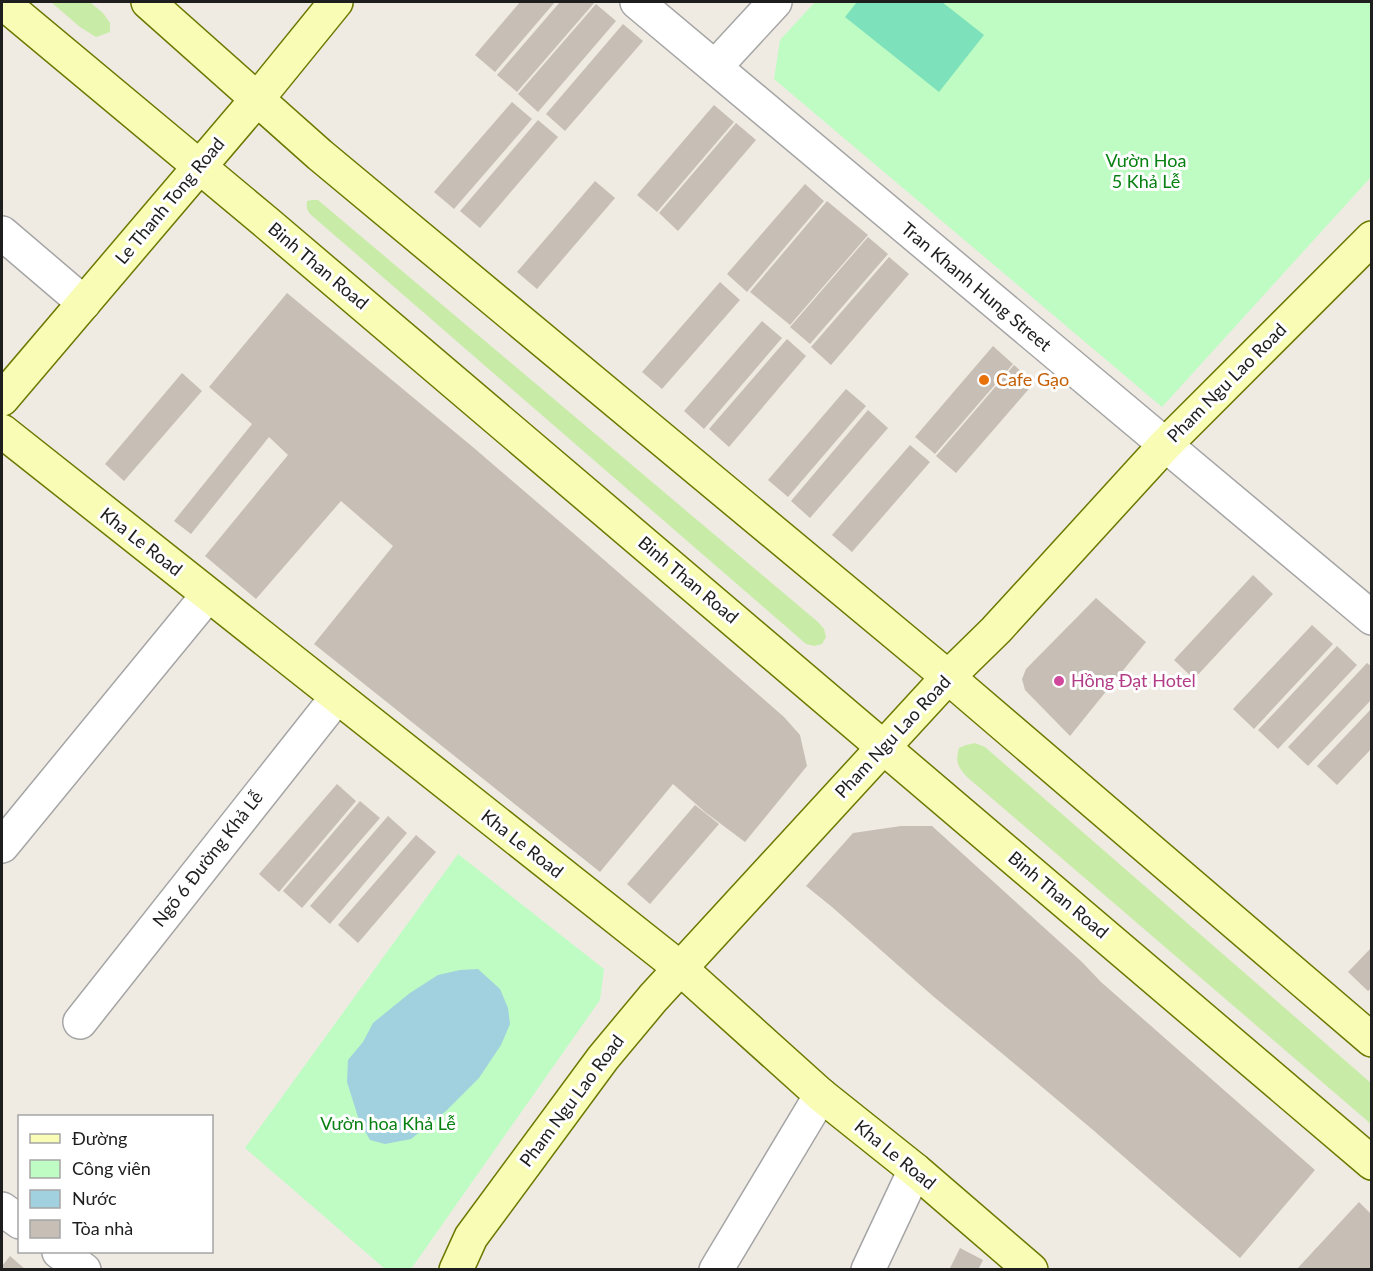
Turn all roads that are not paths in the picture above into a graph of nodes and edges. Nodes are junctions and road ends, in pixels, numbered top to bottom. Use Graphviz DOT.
graph roads {
  1 [pos="2,2"];
  2 [pos="148,2"];
  3 [pos="336,2"];
  4 [pos="637,2"];
  5 [pos="775,2"];
  6 [pos="715,68"];
  7 [pos="258,98"];
  8 [pos="199,167"];
  9 [pos="2,233"];
  10 [pos="1371,238"];
  11 [pos="84,303"];
  12 [pos="2,399"];
  13 [pos="2,431"];
  14 [pos="1166,445"];
  15 [pos="208,595"];
  16 [pos="1371,618"];
  17 [pos="948,677"];
  18 [pos="337,697"];
  19 [pos="884,747"];
  20 [pos="2,846"];
  21 [pos="680,969"];
  22 [pos="80,1022"];
  23 [pos="1371,1040"];
  24 [pos="821,1095"];
  25 [pos="1371,1163"];
  26 [pos="915,1170"];
  27 [pos="62,1253"];
  28 [pos="84,1269"];
  29 [pos="456,1269"];
  30 [pos="716,1269"];
  31 [pos="868,1269"];
  32 [pos="1031,1269"];
  1 -- 8 [label="main road, Binh Than Road"];
  2 -- 7 [label="main road"];
  3 -- 7 [label="main road, Le Thanh Tong Road"];
  4 -- 6 [label="street, Tran Khanh Hung Street"];
  5 -- 6 [label="street"];
  6 -- 14 [label="street, Tran Khanh Hung Street"];
  7 -- 8 [label="main road, Le Thanh Tong Road"];
  7 -- 17 [label="main road"];
  8 -- 11 [label="main road, Le Thanh Tong Road"];
  8 -- 19 [label="main road, Binh Than Road"];
  9 -- 11 [label="street"];
  10 -- 14 [label="main road, Pham Ngu Lao Road"];
  11 -- 12 [label="main road, Le Thanh Tong Road"];
  13 -- 15 [label="main road, Kha Le Road"];
  14 -- 16 [label="street, Tran Khanh Hung Street"];
  14 -- 17 [label="main road, Pham Ngu Lao Road"];
  15 -- 18 [label="main road, Kha Le Road"];
  15 -- 20 [label="street"];
  17 -- 19 [label="main road, Pham Ngu Lao Road"];
  17 -- 23 [label="main road"];
  18 -- 21 [label="main road, Kha Le Road"];
  18 -- 22 [label="street, Ngõ 6 Đường Khả Lễ"];
  19 -- 21 [label="main road, Pham Ngu Lao Road"];
  19 -- 25 [label="main road, Binh Than Road"];
  21 -- 24 [label="main road, Kha Le Road"];
  21 -- 29 [label="main road, Pham Ngu Lao Road"];
  24 -- 26 [label="main road, Kha Le Road"];
  24 -- 30 [label="street"];
  26 -- 31 [label="street"];
  26 -- 32 [label="main road, Kha Le Road"];
  27 -- 28 [label="street"];
}
